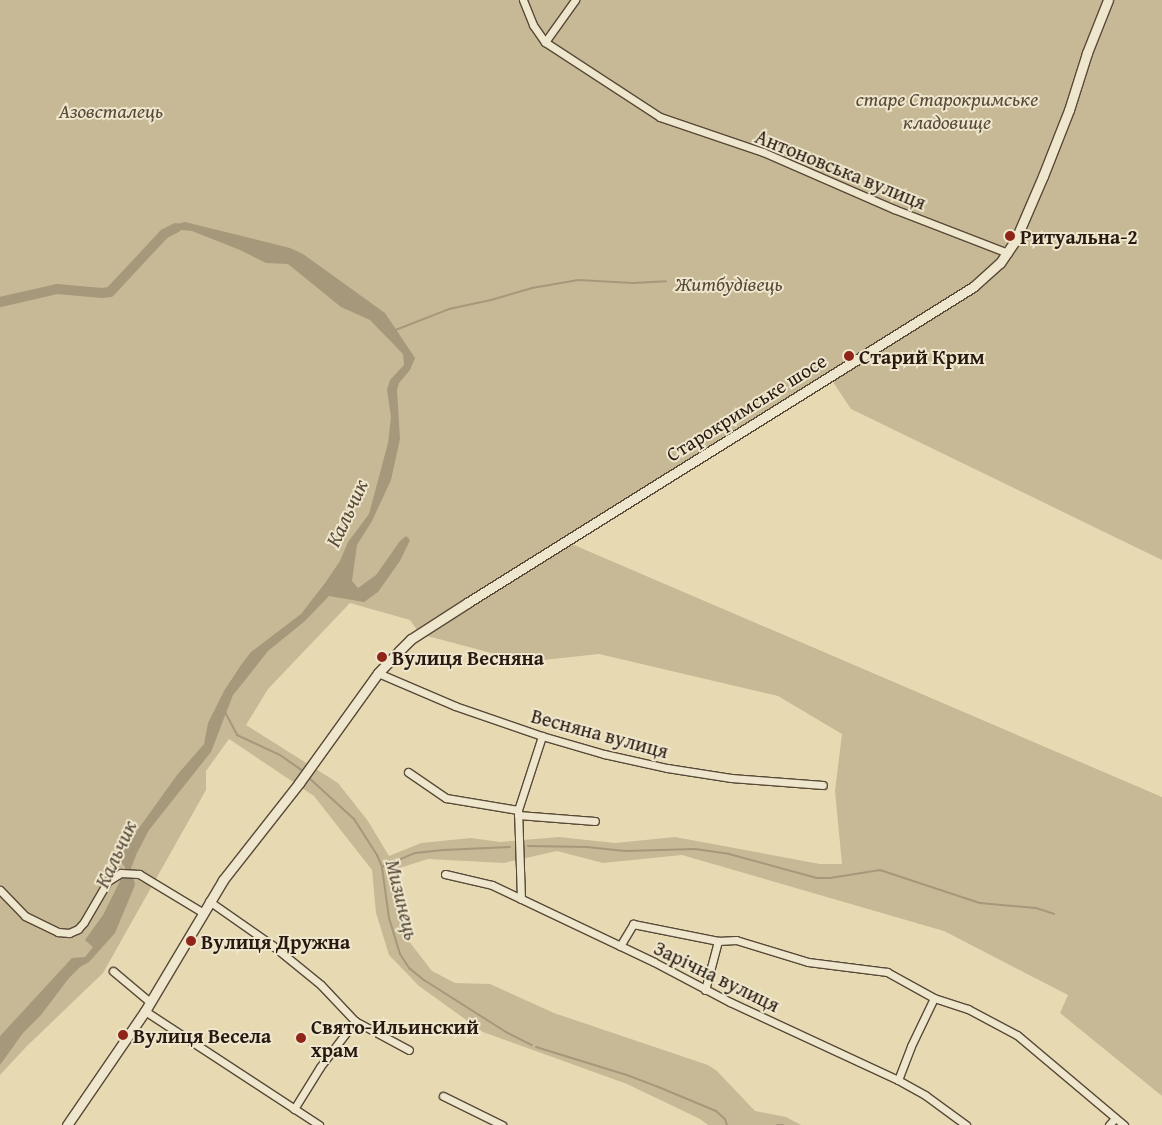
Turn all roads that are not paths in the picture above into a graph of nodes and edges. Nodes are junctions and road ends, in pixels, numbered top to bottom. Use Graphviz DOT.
graph roads {
  1 [pos="523,0"];
  2 [pos="575,0"];
  3 [pos="1108,0"];
  4 [pos="545,42"];
  5 [pos="1008,252"];
  6 [pos="378,673"];
  7 [pos="542,736"];
  8 [pos="408,772"];
  9 [pos="823,785"];
  10 [pos="518,812"];
  11 [pos="595,821"];
  12 [pos="445,874"];
  13 [pos="0,890"];
  14 [pos="521,899"];
  15 [pos="209,901"];
  16 [pos="202,912"];
  17 [pos="718,941"];
  18 [pos="620,946"];
  19 [pos="113,971"];
  20 [pos="705,990"];
  21 [pos="934,998"];
  22 [pos="150,1002"];
  23 [pos="145,1010"];
  24 [pos="354,1021"];
  25 [pos="409,1050"];
  26 [pos="898,1080"];
  27 [pos="443,1096"];
  28 [pos="294,1109"];
  29 [pos="1115,1118"];
  30 [pos="67,1125"];
  31 [pos="319,1125"];
  32 [pos="502,1125"];
  33 [pos="966,1125"];
  34 [pos="1109,1125"];
  35 [pos="1124,1125"];
  1 -- 4 [label="street"];
  2 -- 4 [label="street"];
  3 -- 5 [label="street, Старокримське шосе"];
  4 -- 5 [label="street, Антоновська вулиця"];
  5 -- 6 [label="street, Старокримське шосе"];
  6 -- 7 [label="street, Весняна вулиця"];
  6 -- 15 [label="street, Старокримське шосе"];
  7 -- 9 [label="street, Весняна вулиця"];
  7 -- 10 [label="street"];
  8 -- 10 [label="street"];
  10 -- 11 [label="street"];
  10 -- 14 [label="street"];
  12 -- 14 [label="street, Зарічна вулиця"];
  13 -- 16 [label="street"];
  14 -- 18 [label="street, Зарічна вулиця"];
  15 -- 16 [label="street, Старокримське шосе"];
  15 -- 24 [label="street"];
  16 -- 22 [label="street, Старокримське шосе"];
  17 -- 18 [label="street"];
  17 -- 20 [label="street"];
  17 -- 21 [label="street"];
  18 -- 20 [label="street, Зарічна вулиця"];
  19 -- 22 [label="street"];
  20 -- 26 [label="street, Зарічна вулиця"];
  21 -- 26 [label="street"];
  21 -- 29 [label="street"];
  22 -- 23 [label="street, Старокримське шосе"];
  23 -- 28 [label="street"];
  23 -- 30 [label="street, Старокримське шосе"];
  24 -- 25 [label="street"];
  24 -- 28 [label="street"];
  26 -- 33 [label="street, Зарічна вулиця"];
  27 -- 32 [label="street"];
  28 -- 31 [label="street"];
  29 -- 34 [label="street"];
  29 -- 35 [label="street"];
}
